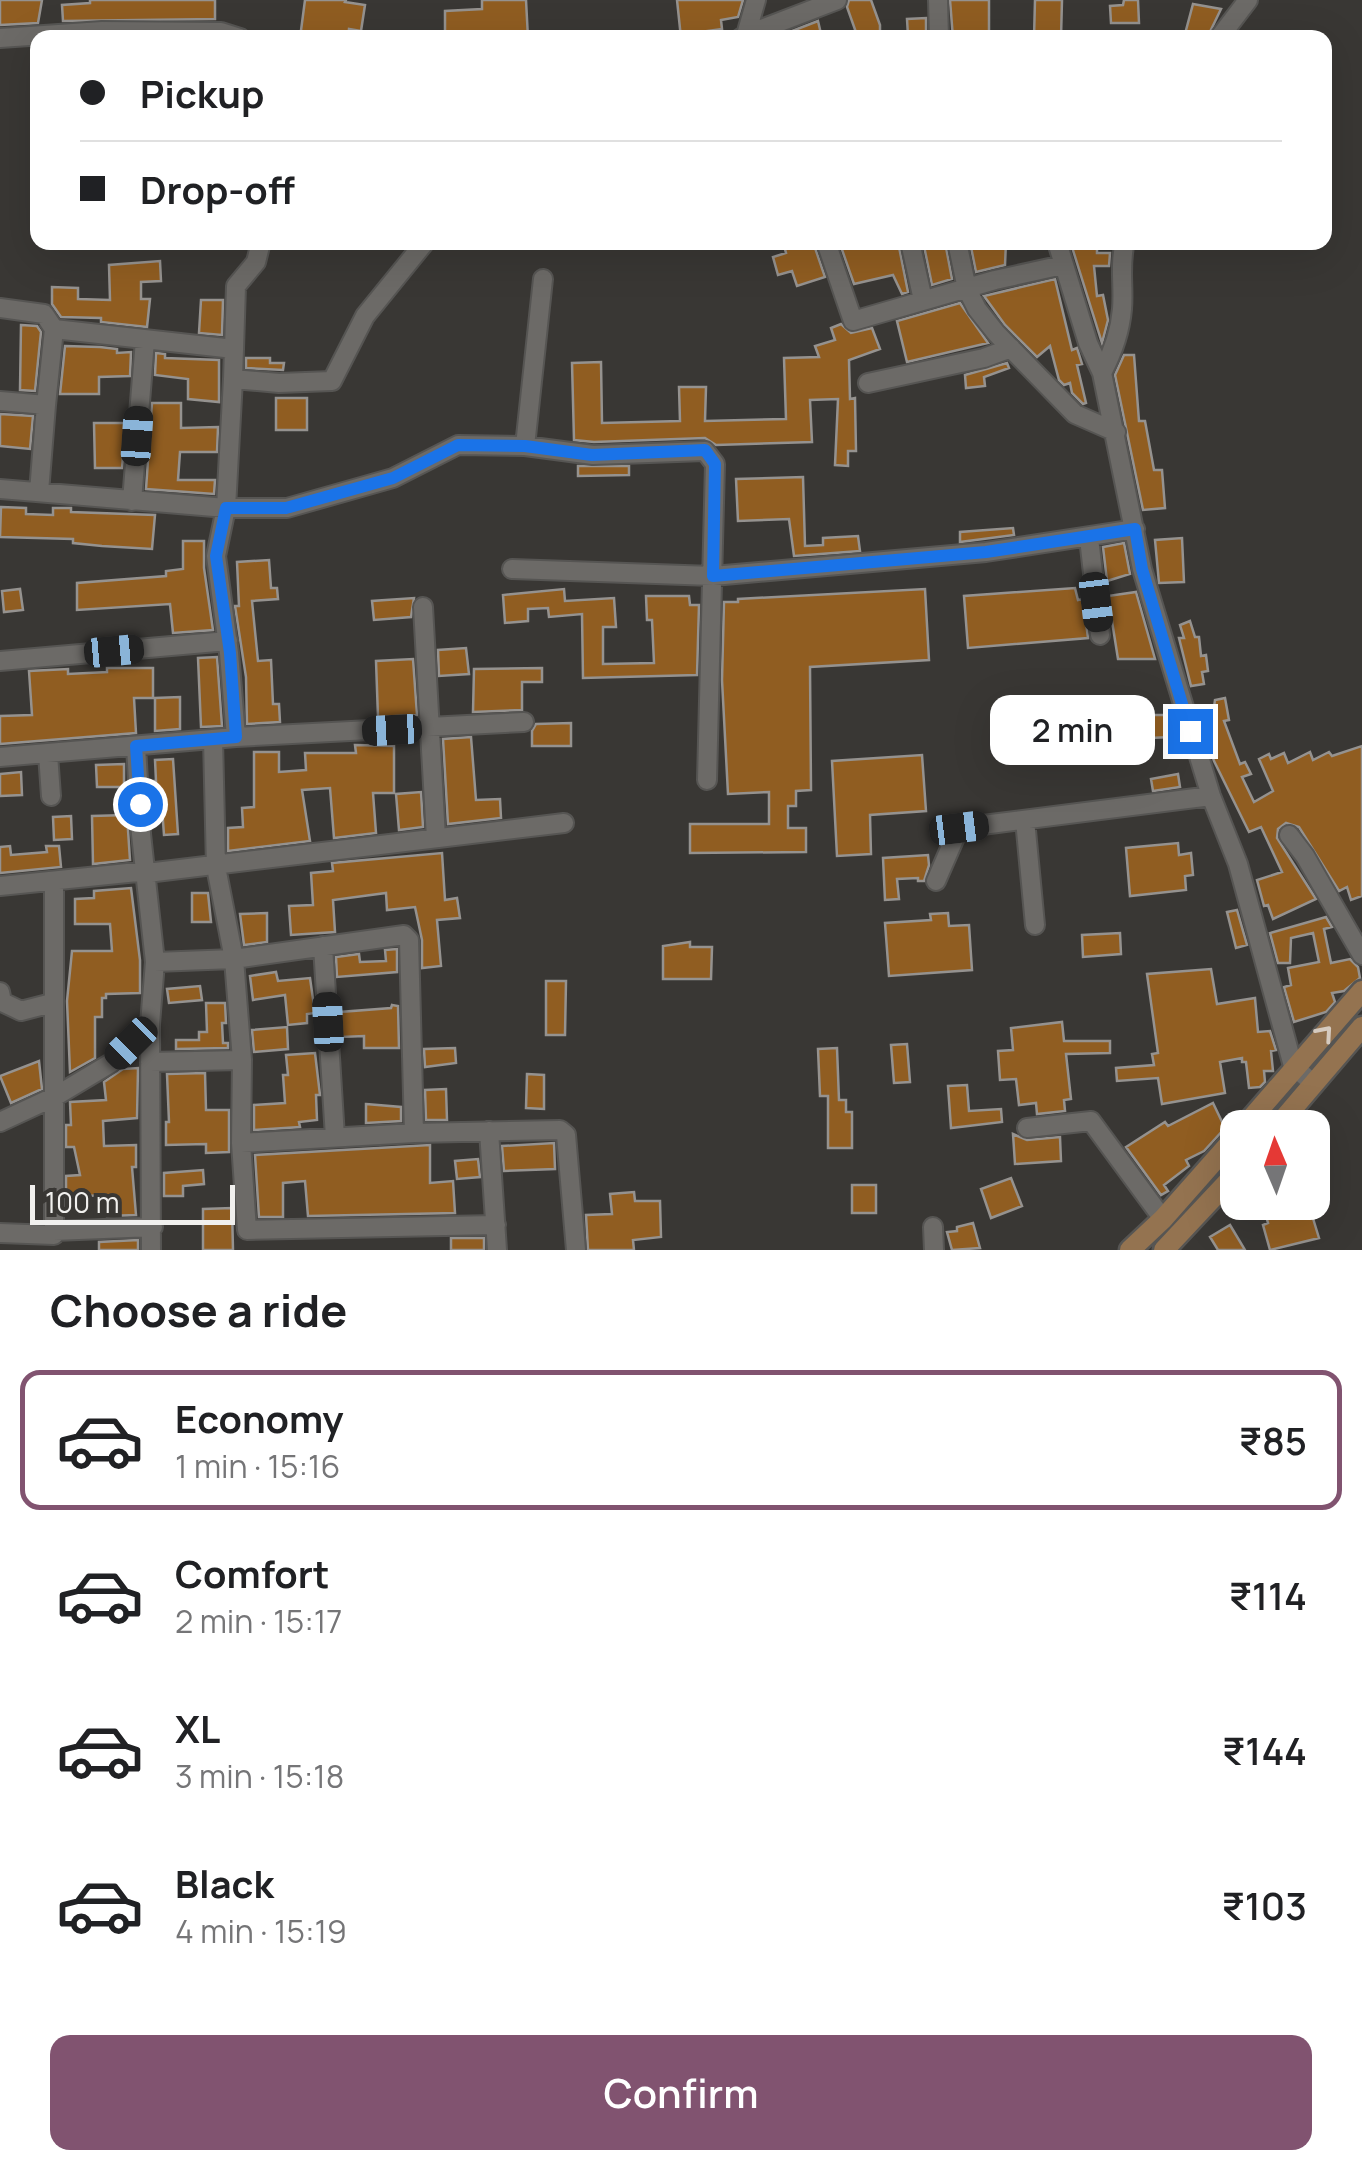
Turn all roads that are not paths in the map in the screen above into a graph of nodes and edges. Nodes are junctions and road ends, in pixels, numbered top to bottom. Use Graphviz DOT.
graph roads {
  1 [pos="756,0"];
  2 [pos="837,0"];
  3 [pos="938,0"];
  4 [pos="1248,0"];
  5 [pos="746,30"];
  6 [pos="760,30"];
  7 [pos="939,30"];
  8 [pos="1224,30"];
  9 [pos="30,36"];
  10 [pos="0,38"];
  11 [pos="259,250"];
  12 [pos="419,250"];
  13 [pos="829,250"];
  14 [pos="912,250"];
  15 [pos="959,250"];
  16 [pos="1059,250"];
  17 [pos="1123,250"];
  18 [pos="1063,266"];
  19 [pos="543,279"];
  20 [pos="967,288"];
  21 [pos="923,300"];
  22 [pos="0,308"];
  23 [pos="54,329"];
  24 [pos="145,340"];
  25 [pos="1011,348"];
  26 [pos="234,349"];
  27 [pos="1102,372"];
  28 [pos="233,380"];
  29 [pos="868,384"];
  30 [pos="0,401"];
  31 [pos="46,405"];
  32 [pos="1116,432"];
  33 [pos="525,446"];
  34 [pos="0,490"];
  35 [pos="39,492"];
  36 [pos="132,501"];
  37 [pos="226,508"];
  38 [pos="1135,529"];
  39 [pos="1088,538"];
  40 [pos="512,570"];
  41 [pos="713,576"];
  42 [pos="423,607"];
  43 [pos="1100,635"];
  44 [pos="228,641"];
  45 [pos="0,661"];
  46 [pos="524,722"];
  47 [pos="431,728"];
  48 [pos="236,737"];
  49 [pos="213,739"];
  50 [pos="136,746"];
  51 [pos="48,754"];
  52 [pos="0,757"];
  53 [pos="707,780"];
  54 [pos="51,796"];
  55 [pos="1211,796"];
  56 [pos="1026,820"];
  57 [pos="564,823"];
  58 [pos="1288,835"];
  59 [pos="436,838"];
  60 [pos="216,866"];
  61 [pos="147,872"];
  62 [pos="54,881"];
  63 [pos="936,881"];
  64 [pos="0,886"];
  65 [pos="1036,925"];
  66 [pos="323,946"];
  67 [pos="1362,955"];
  68 [pos="234,959"];
  69 [pos="155,962"];
  70 [pos="1362,991"];
  71 [pos="0,992"];
  72 [pos="52,1003"];
  73 [pos="150,1024"];
  74 [pos="1362,1027"];
  75 [pos="242,1060"];
  76 [pos="150,1062"];
  77 [pos="1295,1068"];
  78 [pos="1314,1084"];
  79 [pos="56,1096"];
  80 [pos="1259,1110"];
  81 [pos="1292,1110"];
  82 [pos="0,1122"];
  83 [pos="1026,1128"];
  84 [pos="489,1131"];
  85 [pos="414,1133"];
  86 [pos="335,1137"];
  87 [pos="241,1143"];
  88 [pos="1220,1154"];
  89 [pos="1220,1190"];
  90 [pos="1163,1219"];
  91 [pos="496,1226"];
  92 [pos="933,1226"];
  93 [pos="153,1228"];
  94 [pos="0,1234"];
  95 [pos="54,1239"];
  96 [pos="151,1250"];
  97 [pos="497,1250"];
  98 [pos="576,1250"];
  99 [pos="934,1250"];
  100 [pos="1130,1250"];
  101 [pos="1164,1250"];
  1 -- 5 [label="street"];
  2 -- 6 [label="street"];
  3 -- 7 [label="street"];
  4 -- 8 [label="street"];
  9 -- 10 [label="street"];
  11 -- 26 [label="street"];
  12 -- 28 [label="street"];
  13 -- 21 [label="street"];
  14 -- 21 [label="street"];
  15 -- 20 [label="street"];
  16 -- 18 [label="street"];
  17 -- 27 [label="street"];
  18 -- 20 [label="street"];
  18 -- 27 [label="street"];
  19 -- 33 [label="street"];
  20 -- 21 [label="street"];
  20 -- 25 [label="street"];
  22 -- 23 [label="street"];
  23 -- 24 [label="street"];
  23 -- 31 [label="street"];
  24 -- 26 [label="street"];
  24 -- 36 [label="street"];
  25 -- 29 [label="street"];
  25 -- 32 [label="street"];
  26 -- 28 [label="street"];
  27 -- 32 [label="street"];
  28 -- 37 [label="street"];
  30 -- 31 [label="street"];
  31 -- 35 [label="street"];
  32 -- 38 [label="street"];
  33 -- 37 [label="street"];
  33 -- 41 [label="street"];
  34 -- 35 [label="street"];
  35 -- 36 [label="street"];
  36 -- 37 [label="street"];
  37 -- 44 [label="street"];
  38 -- 39 [label="street"];
  38 -- 55 [label="street"];
  39 -- 41 [label="street"];
  39 -- 43 [label="street"];
  40 -- 41 [label="street"];
  41 -- 53 [label="street"];
  42 -- 47 [label="street"];
  44 -- 45 [label="street"];
  44 -- 48 [label="street"];
  46 -- 47 [label="street"];
  47 -- 48 [label="street"];
  47 -- 59 [label="street"];
  48 -- 49 [label="street"];
  49 -- 50 [label="street"];
  49 -- 60 [label="street"];
  50 -- 51 [label="street"];
  50 -- 61 [label="street"];
  51 -- 52 [label="street"];
  51 -- 54 [label="street"];
  55 -- 56 [label="street"];
  55 -- 77 [label="street"];
  56 -- 63 [label="street"];
  56 -- 65 [label="street"];
  57 -- 59 [label="street"];
  58 -- 67 [label="street"];
  59 -- 60 [label="street"];
  60 -- 61 [label="street"];
  60 -- 68 [label="street"];
  61 -- 62 [label="street"];
  61 -- 69 [label="street"];
  62 -- 64 [label="street"];
  62 -- 72 [label="street"];
  66 -- 68 [label="street"];
  66 -- 85 [label="street"];
  66 -- 86 [label="street"];
  68 -- 69 [label="street"];
  68 -- 75 [label="street"];
  69 -- 73 [label="street"];
  77 -- 70 [label="main road, one-way"];
  71 -- 72 [label="street"];
  72 -- 79 [label="street"];
  73 -- 76 [label="street"];
  73 -- 79 [label="street"];
  74 -- 78 [label="main road"];
  75 -- 76 [label="street"];
  75 -- 87 [label="street"];
  76 -- 93 [label="street"];
  77 -- 78 [label="street"];
  77 -- 80 [label="main road"];
  78 -- 81 [label="main road"];
  79 -- 82 [label="street"];
  79 -- 95 [label="street"];
  83 -- 90 [label="street"];
  84 -- 85 [label="street"];
  84 -- 91 [label="street"];
  84 -- 98 [label="street"];
  85 -- 86 [label="street"];
  86 -- 87 [label="street"];
  87 -- 91 [label="street"];
  88 -- 90 [label="main road"];
  89 -- 101 [label="main road"];
  90 -- 100 [label="main road"];
  91 -- 97 [label="street"];
  92 -- 99 [label="street"];
  93 -- 95 [label="street"];
  93 -- 96 [label="street"];
  94 -- 95 [label="street"];
}
